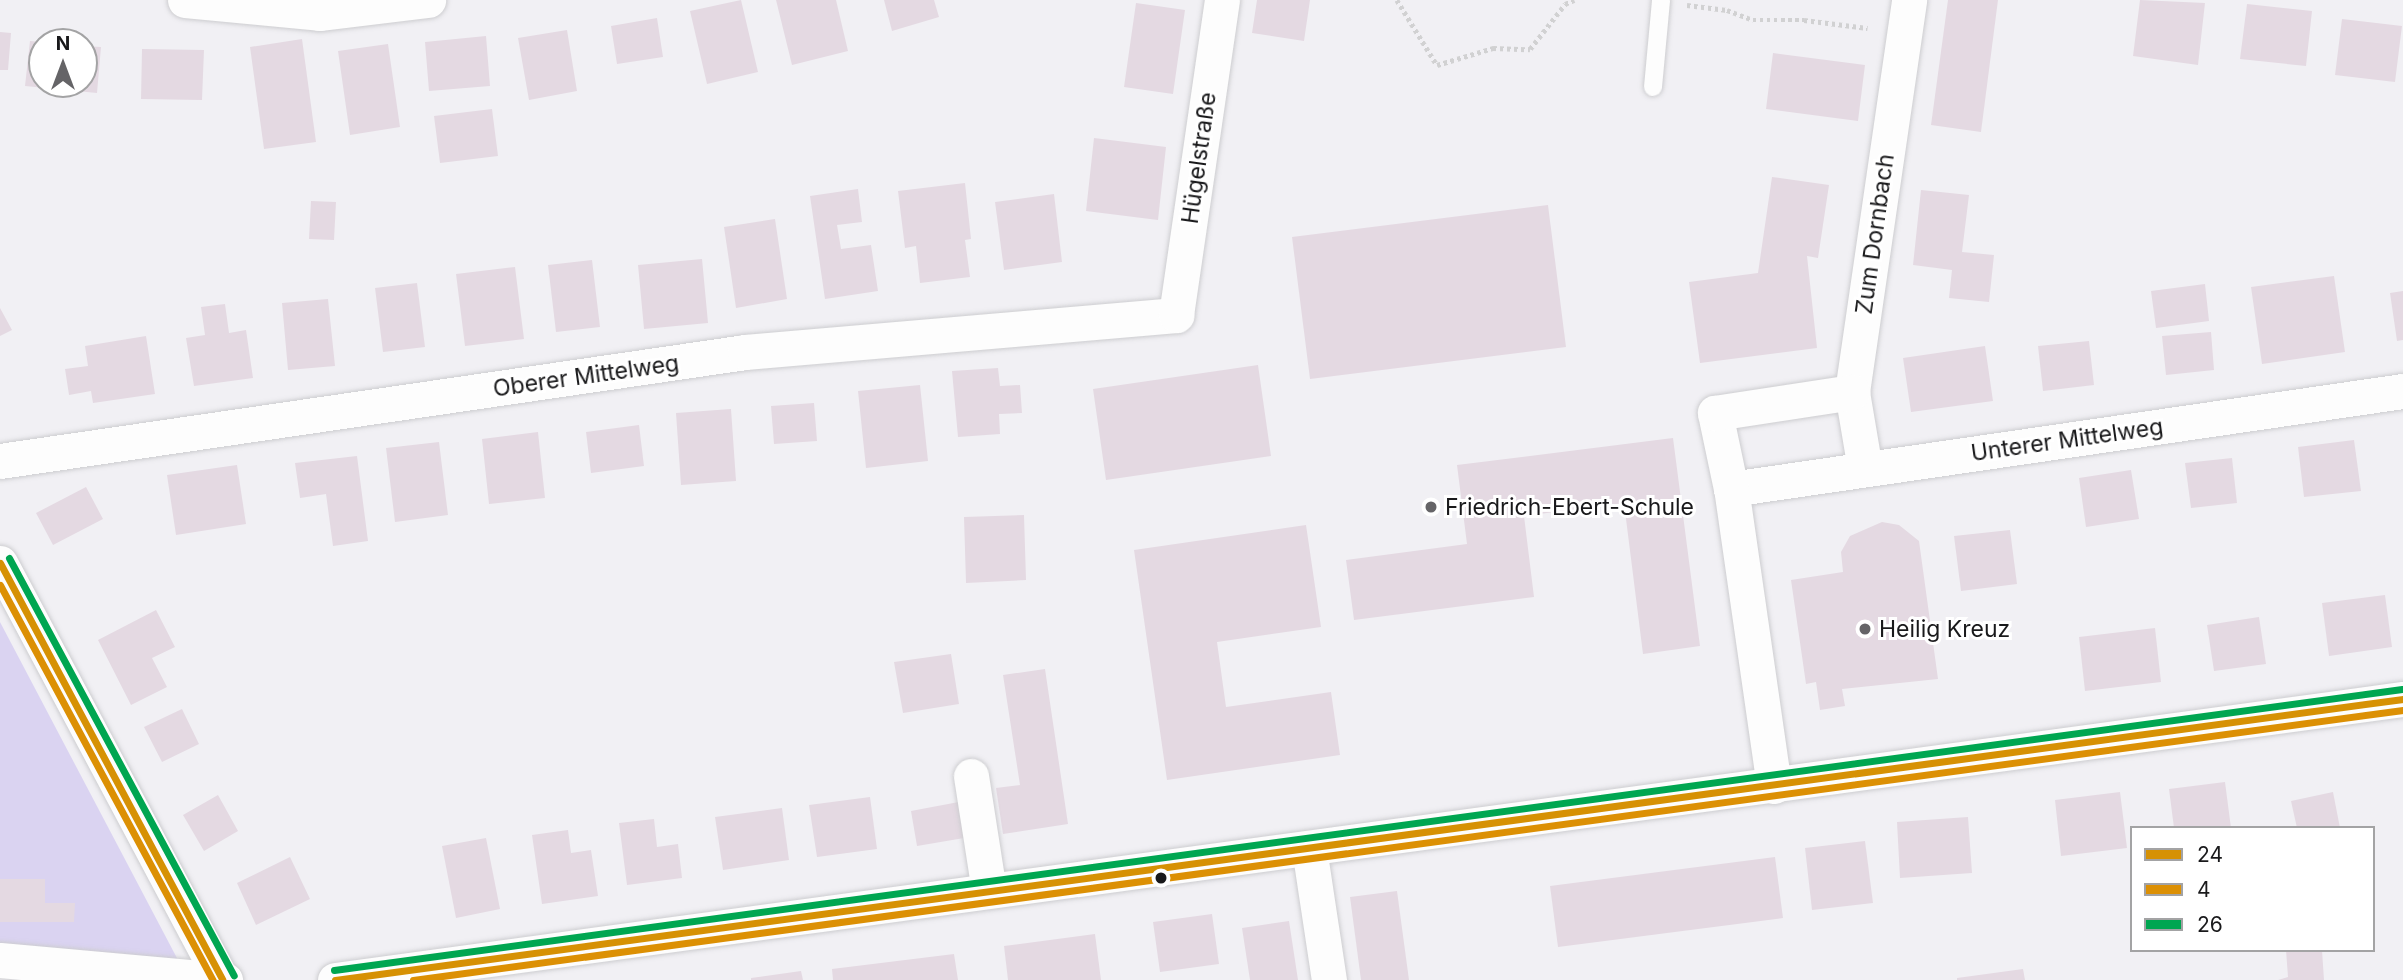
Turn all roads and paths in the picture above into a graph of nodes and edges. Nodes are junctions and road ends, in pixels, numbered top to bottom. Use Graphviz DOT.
graph roads {
  1 [pos="185,0"];
  2 [pos="428,0"];
  3 [pos="1222,0"];
  4 [pos="1397,0"];
  5 [pos="1574,0"];
  6 [pos="1661,1"];
  7 [pos="1906,16"];
  8 [pos="1653,87"];
  9 [pos="1176,316"];
  10 [pos="2403,391"];
  11 [pos="1852,392"];
  12 [pos="0,461"];
  13 [pos="1865,469"];
  14 [pos="1731,489"];
  15 [pos="0,563"];
  16 [pos="2403,699"];
  17 [pos="971,776"];
  18 [pos="1774,786"];
  19 [pos="1309,848"];
  20 [pos="989,891"];
  21 [pos="0,960"];
  22 [pos="489,970"];
  23 [pos="223,980"];
  24 [pos="335,980"];
  25 [pos="1329,980"];
  1 -- 2 [label="street"];
  3 -- 9 [label="street, Hügelstraße"];
  4 -- 5 [label="path"];
  6 -- 7 [label="path"];
  6 -- 8 [label="lane"];
  7 -- 11 [label="street, Zum Dornbach"];
  9 -- 12 [label="street, Oberer Mittelweg"];
  10 -- 13 [label="street, Unterer Mittelweg"];
  11 -- 13 [label="street, Zum Dornbach"];
  11 -- 14 [label="street"];
  13 -- 14 [label="street, Unterer Mittelweg"];
  14 -- 18 [label="street"];
  15 -- 23 [label="street"];
  16 -- 18 [label="street"];
  17 -- 20 [label="street"];
  18 -- 19 [label="street"];
  19 -- 20 [label="street"];
  19 -- 25 [label="street"];
  20 -- 22 [label="street"];
  21 -- 23 [label="street"];
  22 -- 24 [label="street"];
}
